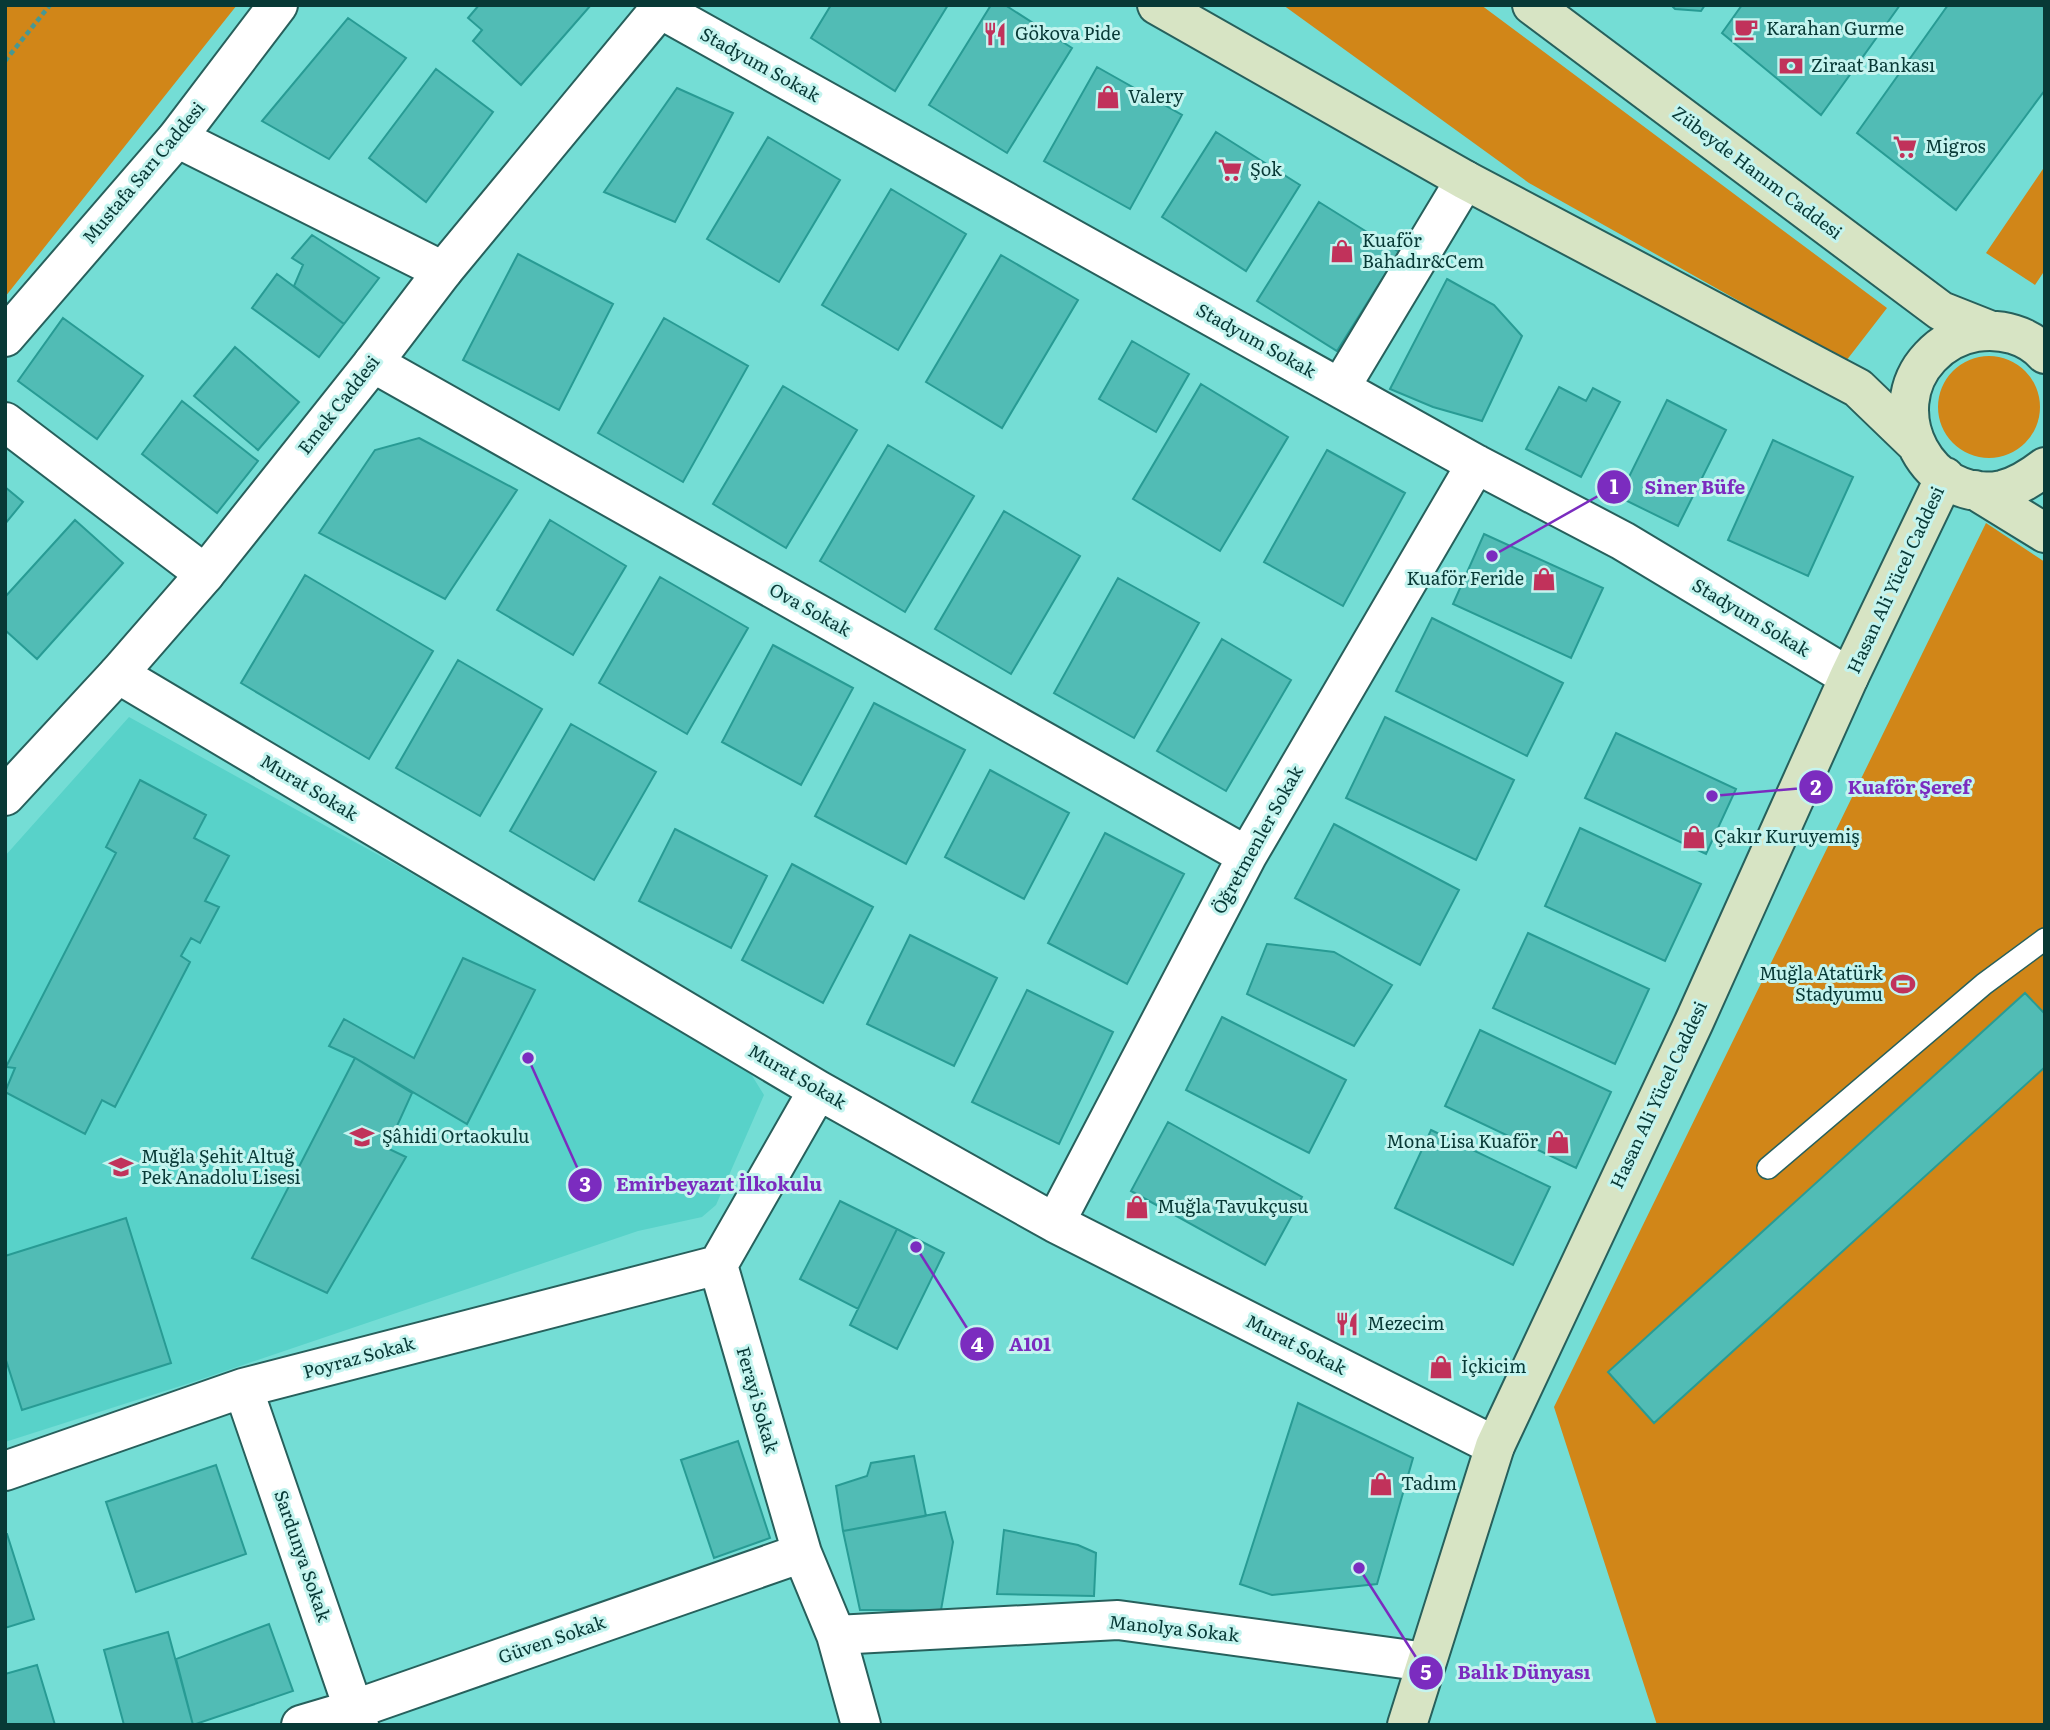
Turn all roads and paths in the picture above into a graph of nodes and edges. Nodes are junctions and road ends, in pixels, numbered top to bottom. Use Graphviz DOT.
graph roads {
  1 [pos="50,5"];
  2 [pos="278,5"];
  3 [pos="1157,5"];
  4 [pos="1532,5"];
  5 [pos="661,7"];
  6 [pos="5,61"];
  7 [pos="177,138"];
  8 [pos="1465,180"];
  9 [pos="443,271"];
  10 [pos="1989,330"];
  11 [pos="5,337"];
  12 [pos="2042,346"];
  13 [pos="373,363"];
  14 [pos="1340,388"];
  15 [pos="5,422"];
  16 [pos="1914,442"];
  17 [pos="1476,464"];
  18 [pos="2045,467"];
  19 [pos="1960,484"];
  20 [pos="2045,533"];
  21 [pos="205,574"];
  22 [pos="118,674"];
  23 [pos="1849,677"];
  24 [pos="5,796"];
  25 [pos="1247,856"];
  26 [pos="2045,939"];
  27 [pos="818,1090"];
  28 [pos="1768,1168"];
  29 [pos="1055,1223"];
  30 [pos="718,1265"];
  31 [pos="243,1388"];
  32 [pos="1494,1446"];
  33 [pos="5,1471"];
  34 [pos="802,1553"];
  35 [pos="836,1635"];
  36 [pos="1426,1662"];
  37 [pos="357,1717"];
  38 [pos="301,1725"];
  39 [pos="861,1725"];
  40 [pos="1407,1725"];
  1 -- 6 [label="path"];
  2 -- 7 [label="street, Mustafa Sarı Caddesi"];
  3 -- 8 [label="main road"];
  4 -- 10 [label="main road, Zübeyde Hanım Caddesi"];
  5 -- 9 [label="street, Emek Caddesi"];
  5 -- 14 [label="street, Stadyum Sokak"];
  7 -- 9 [label="street"];
  7 -- 11 [label="street, Mustafa Sarı Caddesi"];
  8 -- 14 [label="street"];
  8 -- 16 [label="main road"];
  9 -- 13 [label="street, Emek Caddesi"];
  10 -- 12 [label="main road, Zübeyde Hanım Caddesi"];
  10 -- 16 [label="main road"];
  13 -- 21 [label="street, Emek Caddesi"];
  13 -- 25 [label="street, Ova Sokak"];
  14 -- 17 [label="street, Stadyum Sokak"];
  15 -- 21 [label="street"];
  16 -- 19 [label="main road"];
  17 -- 23 [label="street, Stadyum Sokak"];
  17 -- 25 [label="street, Öğretmenler Sokak"];
  18 -- 19 [label="main road"];
  19 -- 20 [label="main road"];
  19 -- 23 [label="main road, Hasan Ali Yücel Caddesi"];
  21 -- 22 [label="street, Emek Caddesi"];
  22 -- 24 [label="street, Emek Caddesi"];
  22 -- 27 [label="street, Murat Sokak"];
  23 -- 32 [label="main road, Hasan Ali Yücel Caddesi"];
  25 -- 29 [label="street, Öğretmenler Sokak"];
  26 -- 28 [label="lane"];
  27 -- 29 [label="street, Murat Sokak"];
  27 -- 30 [label="street"];
  29 -- 32 [label="street, Murat Sokak"];
  30 -- 31 [label="street, Poyraz Sokak"];
  30 -- 34 [label="street, Ferayi Sokak"];
  31 -- 33 [label="street, Poyraz Sokak"];
  31 -- 37 [label="street, Sardunya Sokak"];
  32 -- 36 [label="main road, Hasan Ali Yücel Caddesi"];
  34 -- 35 [label="street, Ferayi Sokak"];
  34 -- 37 [label="street, Güven Sokak"];
  35 -- 36 [label="street, Manolya Sokak"];
  35 -- 39 [label="street, Ferayi Sokak"];
  36 -- 40 [label="main road, Hasan Ali Yücel Caddesi"];
  37 -- 38 [label="street, Güven Sokak"];
}
